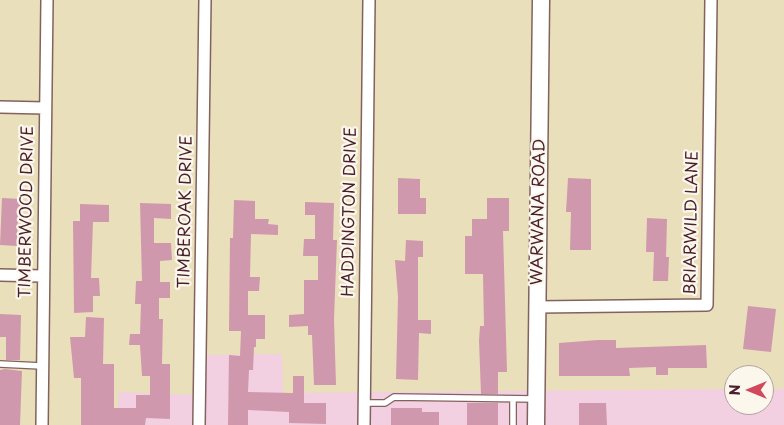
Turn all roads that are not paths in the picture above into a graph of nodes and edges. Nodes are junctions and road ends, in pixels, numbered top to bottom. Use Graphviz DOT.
graph roads {
  1 [pos="47,0"];
  2 [pos="205,0"];
  3 [pos="370,0"];
  4 [pos="541,0"];
  5 [pos="711,0"];
  6 [pos="0,107"];
  7 [pos="45,108"];
  8 [pos="0,275"];
  9 [pos="42,276"];
  10 [pos="537,307"];
  11 [pos="0,364"];
  12 [pos="42,366"];
  13 [pos="513,399"];
  14 [pos="536,399"];
  15 [pos="364,403"];
  16 [pos="42,425"];
  17 [pos="199,425"];
  18 [pos="364,425"];
  19 [pos="513,425"];
  20 [pos="536,425"];
  1 -- 7 [label="street, TIMBERWOOD DRIVE"];
  2 -- 17 [label="street, TIMBEROAK DRIVE"];
  3 -- 15 [label="street, HADDINGTON DRIVE"];
  4 -- 10 [label="street, WARWANA ROAD"];
  5 -- 10 [label="street, BRIARWILD LANE"];
  6 -- 7 [label="street"];
  7 -- 9 [label="street, TIMBERWOOD DRIVE"];
  8 -- 9 [label="street"];
  9 -- 12 [label="street, TIMBERWOOD DRIVE"];
  10 -- 14 [label="street, WARWANA ROAD"];
  11 -- 12 [label="lane"];
  12 -- 16 [label="street, TIMBERWOOD DRIVE"];
  13 -- 14 [label="lane"];
  13 -- 15 [label="lane"];
  13 -- 19 [label="lane"];
  14 -- 20 [label="street, WARWANA ROAD"];
  15 -- 18 [label="street, HADDINGTON DRIVE"];
}
